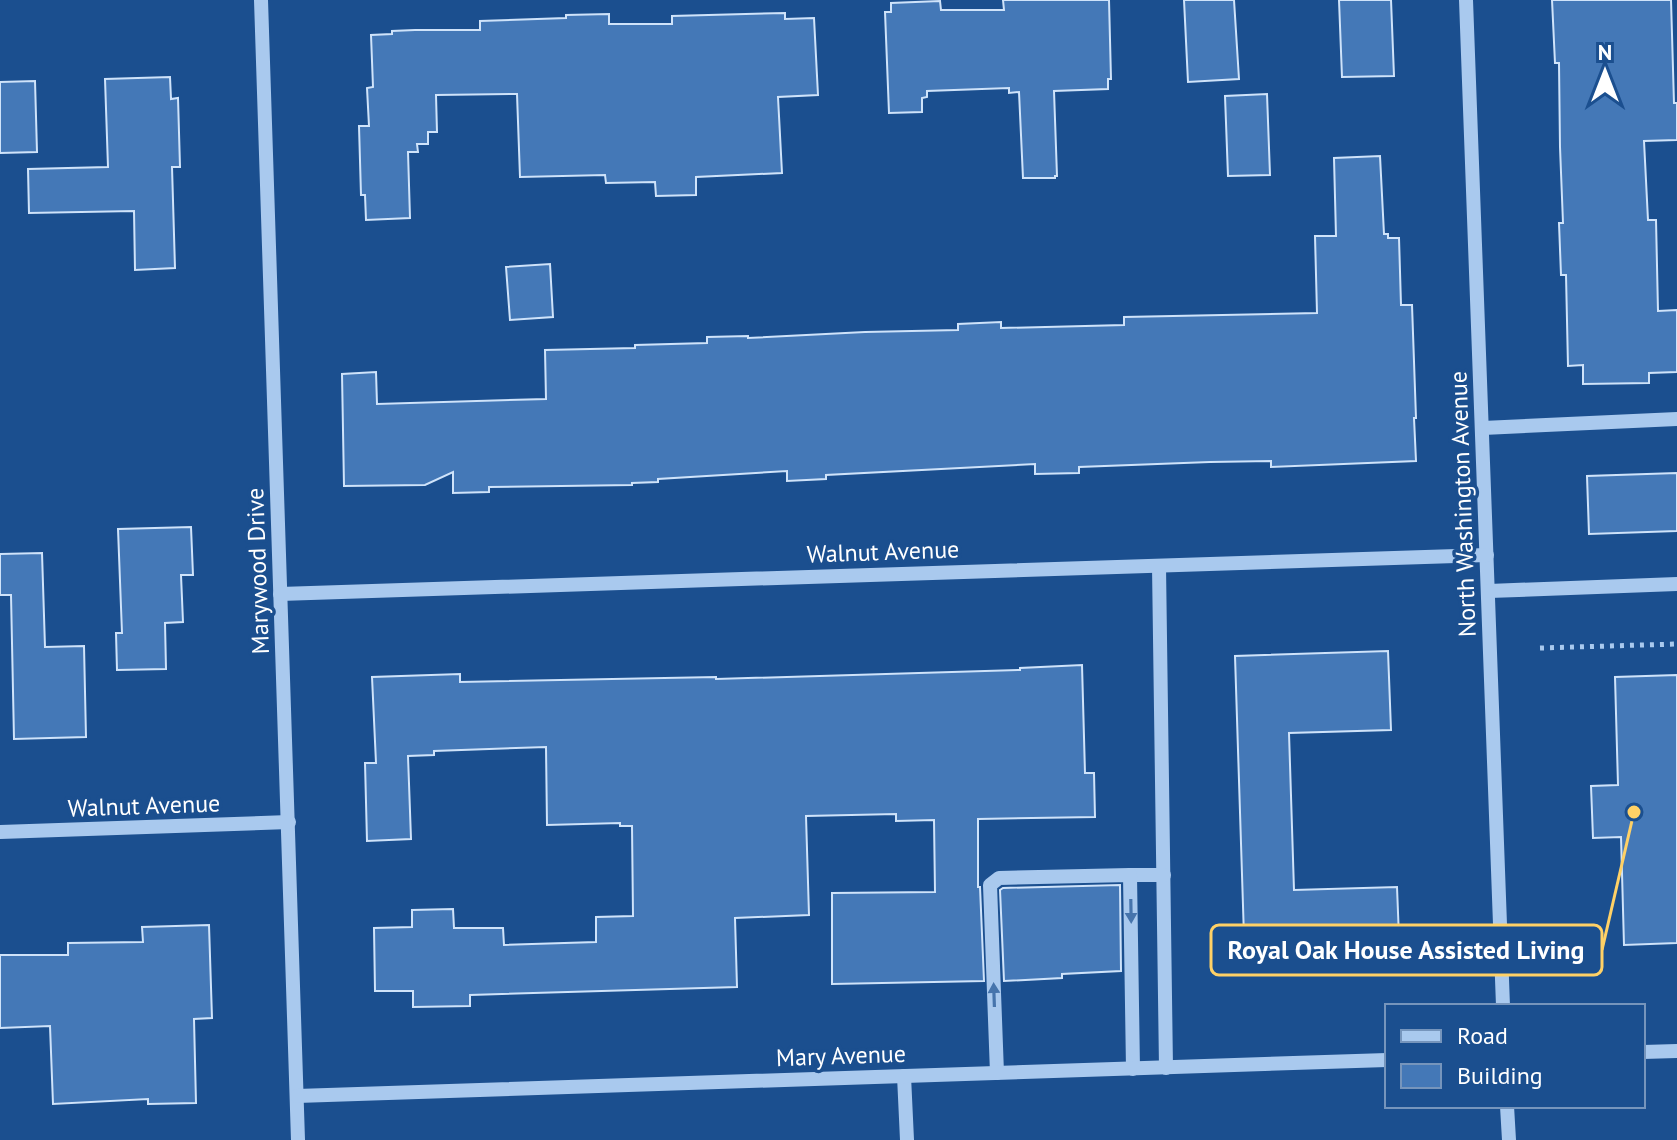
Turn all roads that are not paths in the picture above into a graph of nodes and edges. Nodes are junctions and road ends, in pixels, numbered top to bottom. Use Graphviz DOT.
graph roads {
  1 [pos="261,0"];
  2 [pos="1466,0"];
  3 [pos="1677,419"];
  4 [pos="1483,428"];
  5 [pos="1487,555"];
  6 [pos="1159,566"];
  7 [pos="1677,584"];
  8 [pos="1489,591"];
  9 [pos="280,594"];
  10 [pos="289,822"];
  11 [pos="0,832"];
  12 [pos="1130,875"];
  13 [pos="1164,875"];
  14 [pos="1503,1004"];
  15 [pos="1677,1051"];
  16 [pos="1645,1052"];
  17 [pos="1385,1060"];
  18 [pos="1166,1068"];
  19 [pos="1133,1069"];
  20 [pos="997,1073"];
  21 [pos="904,1076"];
  22 [pos="297,1096"];
  23 [pos="1507,1108"];
  24 [pos="298,1140"];
  25 [pos="907,1140"];
  26 [pos="1509,1140"];
  1 -- 9 [label="street, Marywood Drive"];
  2 -- 4 [label="street, North Washington Avenue"];
  3 -- 4 [label="street"];
  4 -- 5 [label="street, North Washington Avenue"];
  5 -- 6 [label="street, Walnut Avenue"];
  5 -- 8 [label="street, North Washington Avenue"];
  6 -- 9 [label="street, Walnut Avenue"];
  6 -- 13 [label="street"];
  7 -- 8 [label="street"];
  8 -- 14 [label="street, North Washington Avenue"];
  9 -- 10 [label="street, Marywood Drive"];
  10 -- 11 [label="street, Walnut Avenue"];
  10 -- 22 [label="street, Marywood Drive"];
  12 -- 13 [label="street"];
  12 -- 19 [label="street, one-way"];
  20 -- 12 [label="street, one-way"];
  13 -- 18 [label="street"];
  15 -- 16 [label="street"];
  17 -- 18 [label="street, Mary Avenue"];
  18 -- 19 [label="street, Mary Avenue"];
  19 -- 20 [label="street, Mary Avenue"];
  20 -- 21 [label="street, Mary Avenue"];
  21 -- 22 [label="street, Mary Avenue"];
  21 -- 25 [label="street"];
  22 -- 24 [label="street, Marywood Drive"];
  23 -- 26 [label="street"];
}
